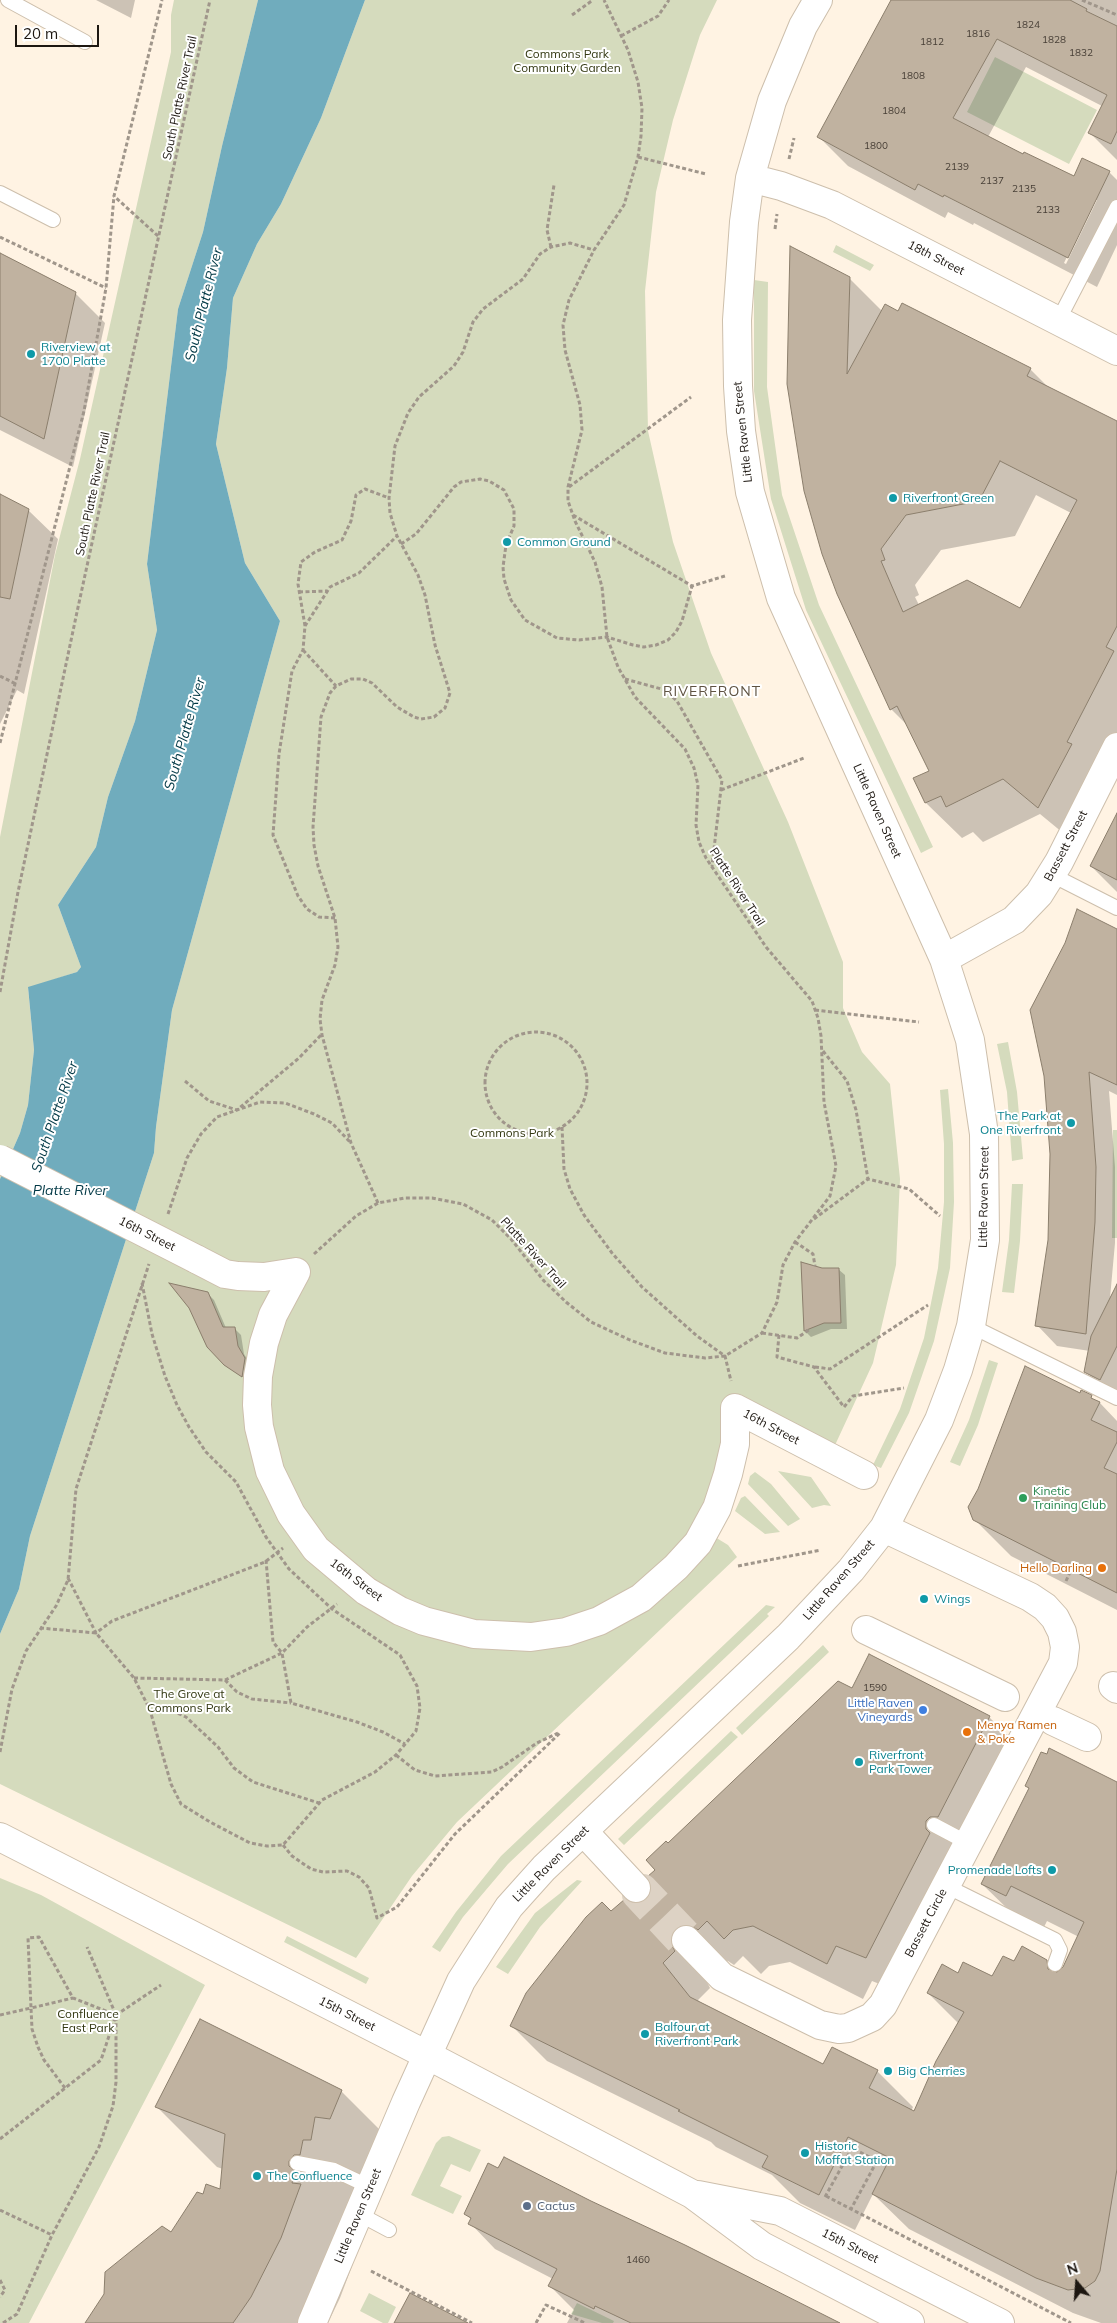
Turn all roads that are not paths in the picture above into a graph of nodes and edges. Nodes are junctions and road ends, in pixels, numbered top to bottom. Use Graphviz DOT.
graph roads {
  1 [pos="8,0"];
  2 [pos="818,0"];
  3 [pos="86,42"];
  4 [pos="750,178"];
  5 [pos="0,193"];
  6 [pos="1117,207"];
  7 [pos="52,220"];
  8 [pos="1058,321"];
  9 [pos="1117,351"];
  10 [pos="1117,747"];
  11 [pos="1052,874"];
  12 [pos="1117,908"];
  13 [pos="944,959"];
  14 [pos="0,1158"];
  15 [pos="971,1326"];
  16 [pos="1117,1398"];
  17 [pos="864,1475"];
  18 [pos="884,1528"];
  19 [pos="866,1630"];
  20 [pos="1005,1698"];
  21 [pos="1053,1720"];
  22 [pos="1087,1737"];
  23 [pos="934,1825"];
  24 [pos="583,1831"];
  25 [pos="0,1837"];
  26 [pos="968,1843"];
  27 [pos="946,1886"];
  28 [pos="636,1888"];
  29 [pos="686,1940"];
  30 [pos="1056,1964"];
  31 [pos="427,2055"];
  32 [pos="298,2163"];
  33 [pos="370,2187"];
  34 [pos="692,2194"];
  35 [pos="359,2214"];
  36 [pos="389,2230"];
  37 [pos="312,2323"];
  38 [pos="910,2323"];
  39 [pos="1000,2323"];
  1 -- 3 [label="lane"];
  2 -- 4 [label="street, Little Raven Street"];
  4 -- 8 [label="street, 18th Street"];
  4 -- 13 [label="street, Little Raven Street"];
  5 -- 7 [label="lane"];
  6 -- 8 [label="lane"];
  8 -- 9 [label="street, 18th Street"];
  10 -- 11 [label="street, Bassett Street"];
  11 -- 12 [label="lane"];
  11 -- 13 [label="street, Bassett Street"];
  13 -- 15 [label="street, Little Raven Street"];
  14 -- 17 [label="street, 16th Street, bridge"];
  15 -- 16 [label="lane"];
  15 -- 18 [label="street, Little Raven Street"];
  18 -- 24 [label="street, Little Raven Street"];
  18 -- 26 [label="street, Bassett Circle"];
  19 -- 20 [label="street"];
  21 -- 22 [label="street"];
  23 -- 26 [label="lane"];
  24 -- 28 [label="street"];
  24 -- 31 [label="street, Little Raven Street"];
  25 -- 31 [label="street, 15th Street"];
  26 -- 27 [label="street, Bassett Circle"];
  27 -- 29 [label="street, Bassett Circle"];
  27 -- 30 [label="lane"];
  31 -- 33 [label="street, Little Raven Street"];
  31 -- 34 [label="street, 15th Street"];
  32 -- 33 [label="lane"];
  33 -- 35 [label="street, Little Raven Street"];
  34 -- 38 [label="street, 15th Street"];
  34 -- 39 [label="street, 15th Street"];
  35 -- 36 [label="lane"];
  35 -- 37 [label="street, Little Raven Street"];
}
